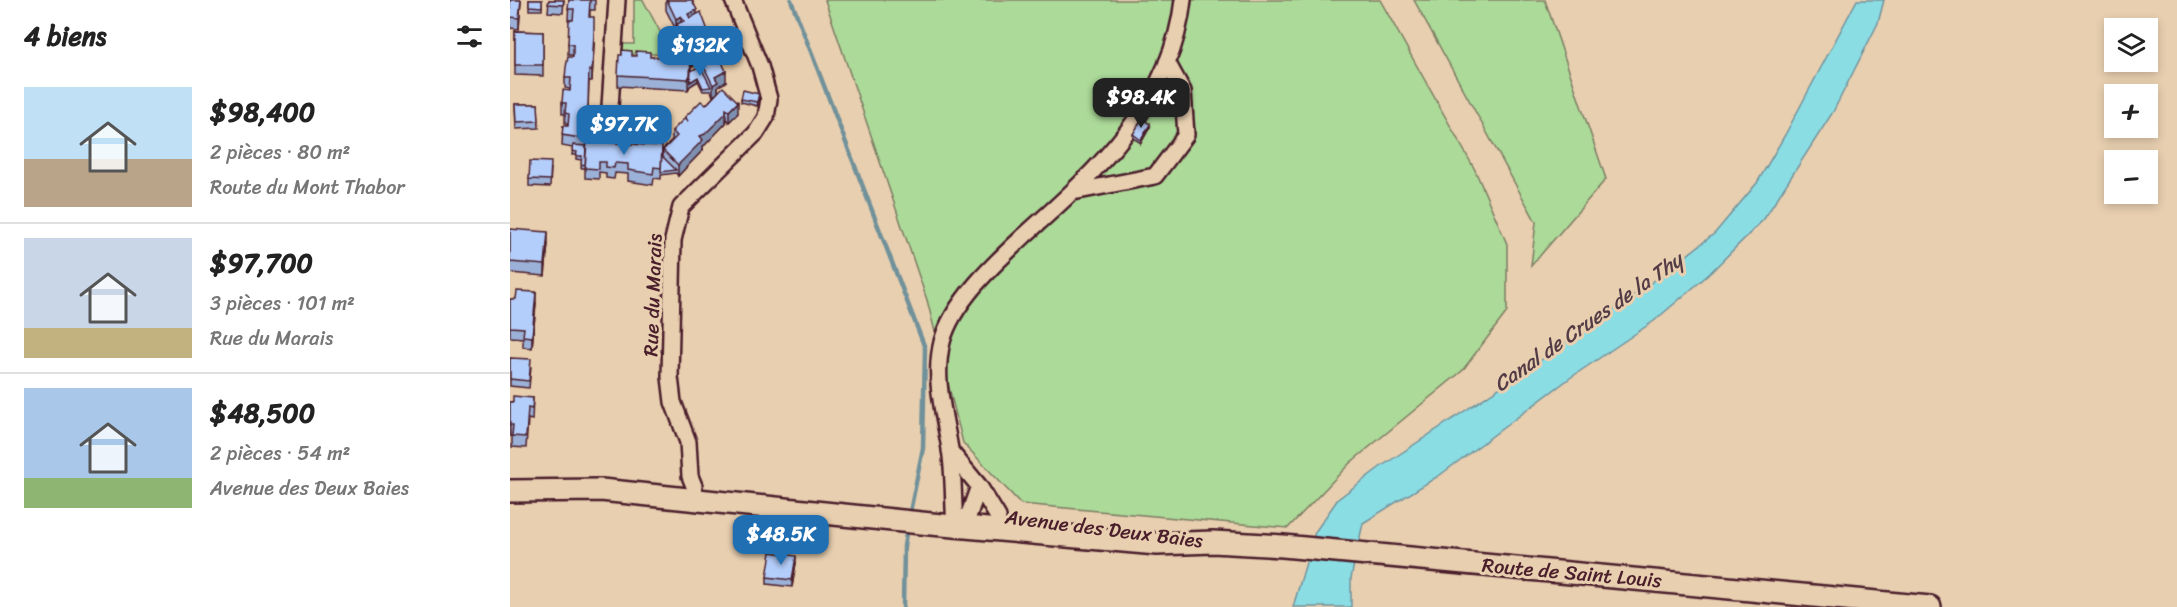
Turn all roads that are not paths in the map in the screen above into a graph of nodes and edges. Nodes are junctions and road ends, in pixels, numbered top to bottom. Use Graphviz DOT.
graph roads {
  1 [pos="617,0"];
  2 [pos="733,0"];
  3 [pos="1183,0"];
  4 [pos="1167,62"];
  5 [pos="652,125"];
  6 [pos="1073,192"];
  7 [pos="950,451"];
  8 [pos="510,479"];
  9 [pos="694,486"];
  10 [pos="979,486"];
  11 [pos="510,491"];
  12 [pos="894,513"];
  13 [pos="998,517"];
  14 [pos="949,518"];
  15 [pos="1213,542"];
  16 [pos="1930,607"];
  1 -- 5 [label="street"];
  2 -- 9 [label="street, Rue du Marais"];
  3 -- 4 [label="street"];
  4 -- 6 [label="street"];
  4 -- 6 [label="street"];
  6 -- 7 [label="street"];
  7 -- 10 [label="street"];
  7 -- 14 [label="street"];
  8 -- 9 [label="main road, Avenue des Deux Baies"];
  9 -- 12 [label="main road, Avenue des Deux Baies"];
  10 -- 13 [label="street"];
  10 -- 14 [label="street"];
  11 -- 12 [label="main road, Avenue des Deux Baies"];
  12 -- 14 [label="main road, Avenue des Deux Baies"];
  13 -- 14 [label="main road, Avenue des Deux Baies"];
  13 -- 15 [label="main road, Avenue des Deux Baies"];
  14 -- 15 [label="main road, Avenue des Deux Baies"];
  15 -- 16 [label="main road, Route de Saint Louis"];
}
